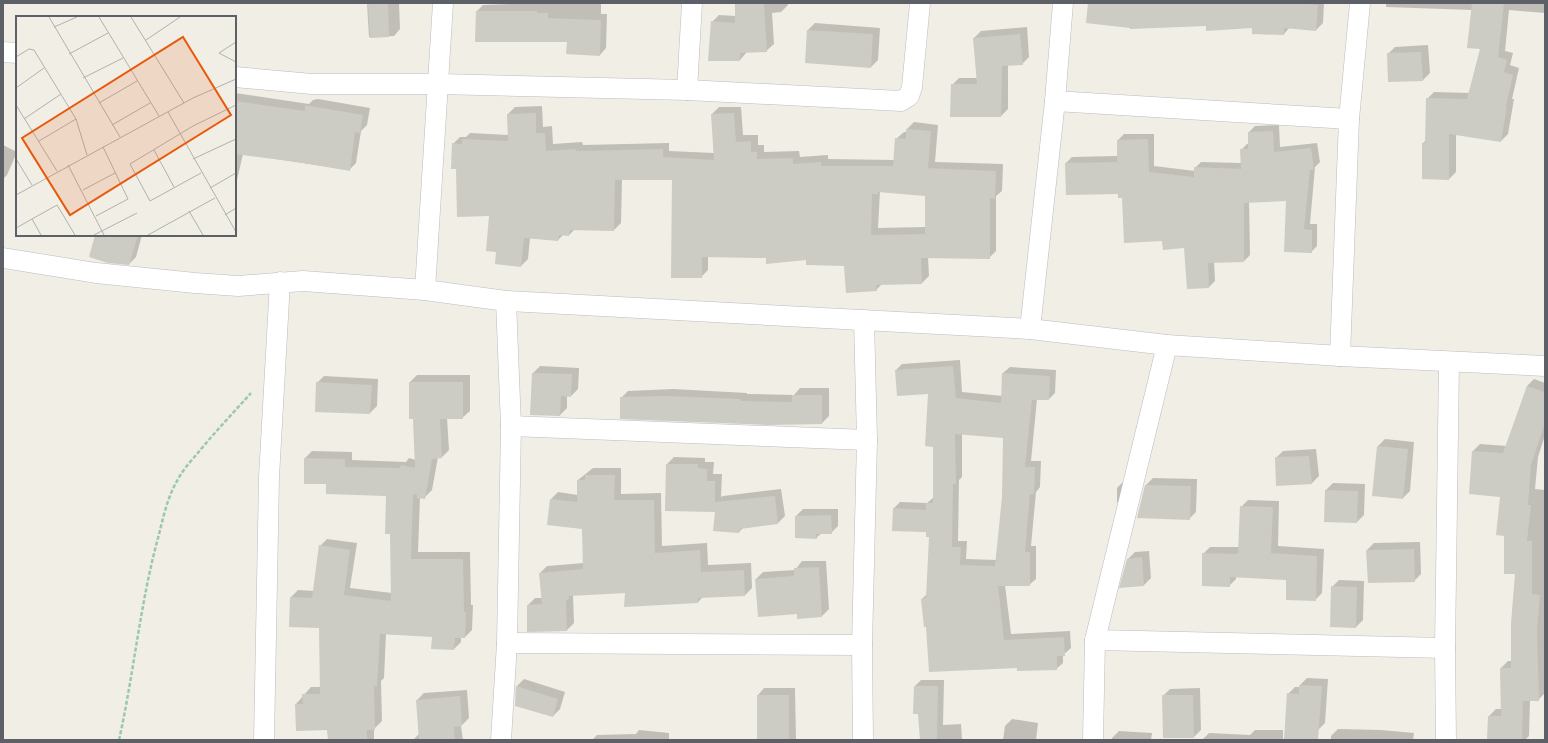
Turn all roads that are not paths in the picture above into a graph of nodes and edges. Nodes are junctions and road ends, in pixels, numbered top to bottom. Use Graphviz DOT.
graph roads {
  1 [pos="443,3"];
  2 [pos="692,3"];
  3 [pos="920,3"];
  4 [pos="1063,3"];
  5 [pos="1360,3"];
  6 [pos="3,52"];
  7 [pos="16,53"];
  8 [pos="236,77"];
  9 [pos="438,84"];
  10 [pos="687,90"];
  11 [pos="1055,101"];
  12 [pos="1349,119"];
  13 [pos="3,258"];
  14 [pos="280,282"];
  15 [pos="425,290"];
  16 [pos="506,301"];
  17 [pos="864,320"];
  18 [pos="1030,329"];
  19 [pos="1167,345"];
  20 [pos="1340,356"];
  21 [pos="1449,362"];
  22 [pos="1545,366"];
  23 [pos="511,426"];
  24 [pos="867,440"];
  25 [pos="1095,640"];
  26 [pos="507,642"];
  27 [pos="862,645"];
  28 [pos="1445,648"];
  29 [pos="264,740"];
  30 [pos="502,740"];
  31 [pos="863,740"];
  32 [pos="1093,740"];
  33 [pos="1446,740"];
  1 -- 9 [label="street"];
  2 -- 10 [label="street"];
  3 -- 10 [label="street"];
  4 -- 11 [label="street"];
  5 -- 12 [label="street"];
  6 -- 7 [label="street"];
  8 -- 9 [label="street"];
  9 -- 10 [label="street"];
  9 -- 15 [label="street"];
  11 -- 12 [label="street"];
  11 -- 18 [label="street"];
  12 -- 20 [label="street"];
  13 -- 14 [label="street"];
  14 -- 15 [label="street"];
  14 -- 29 [label="street"];
  15 -- 16 [label="street"];
  16 -- 17 [label="street"];
  16 -- 23 [label="street"];
  17 -- 18 [label="street"];
  17 -- 24 [label="street"];
  18 -- 19 [label="street"];
  19 -- 20 [label="street"];
  19 -- 25 [label="street"];
  20 -- 21 [label="street"];
  21 -- 22 [label="street"];
  21 -- 28 [label="street"];
  23 -- 24 [label="street"];
  23 -- 26 [label="street"];
  24 -- 27 [label="street"];
  25 -- 28 [label="street"];
  25 -- 32 [label="street"];
  26 -- 27 [label="street"];
  26 -- 30 [label="street"];
  27 -- 31 [label="street"];
  28 -- 33 [label="street"];
}
